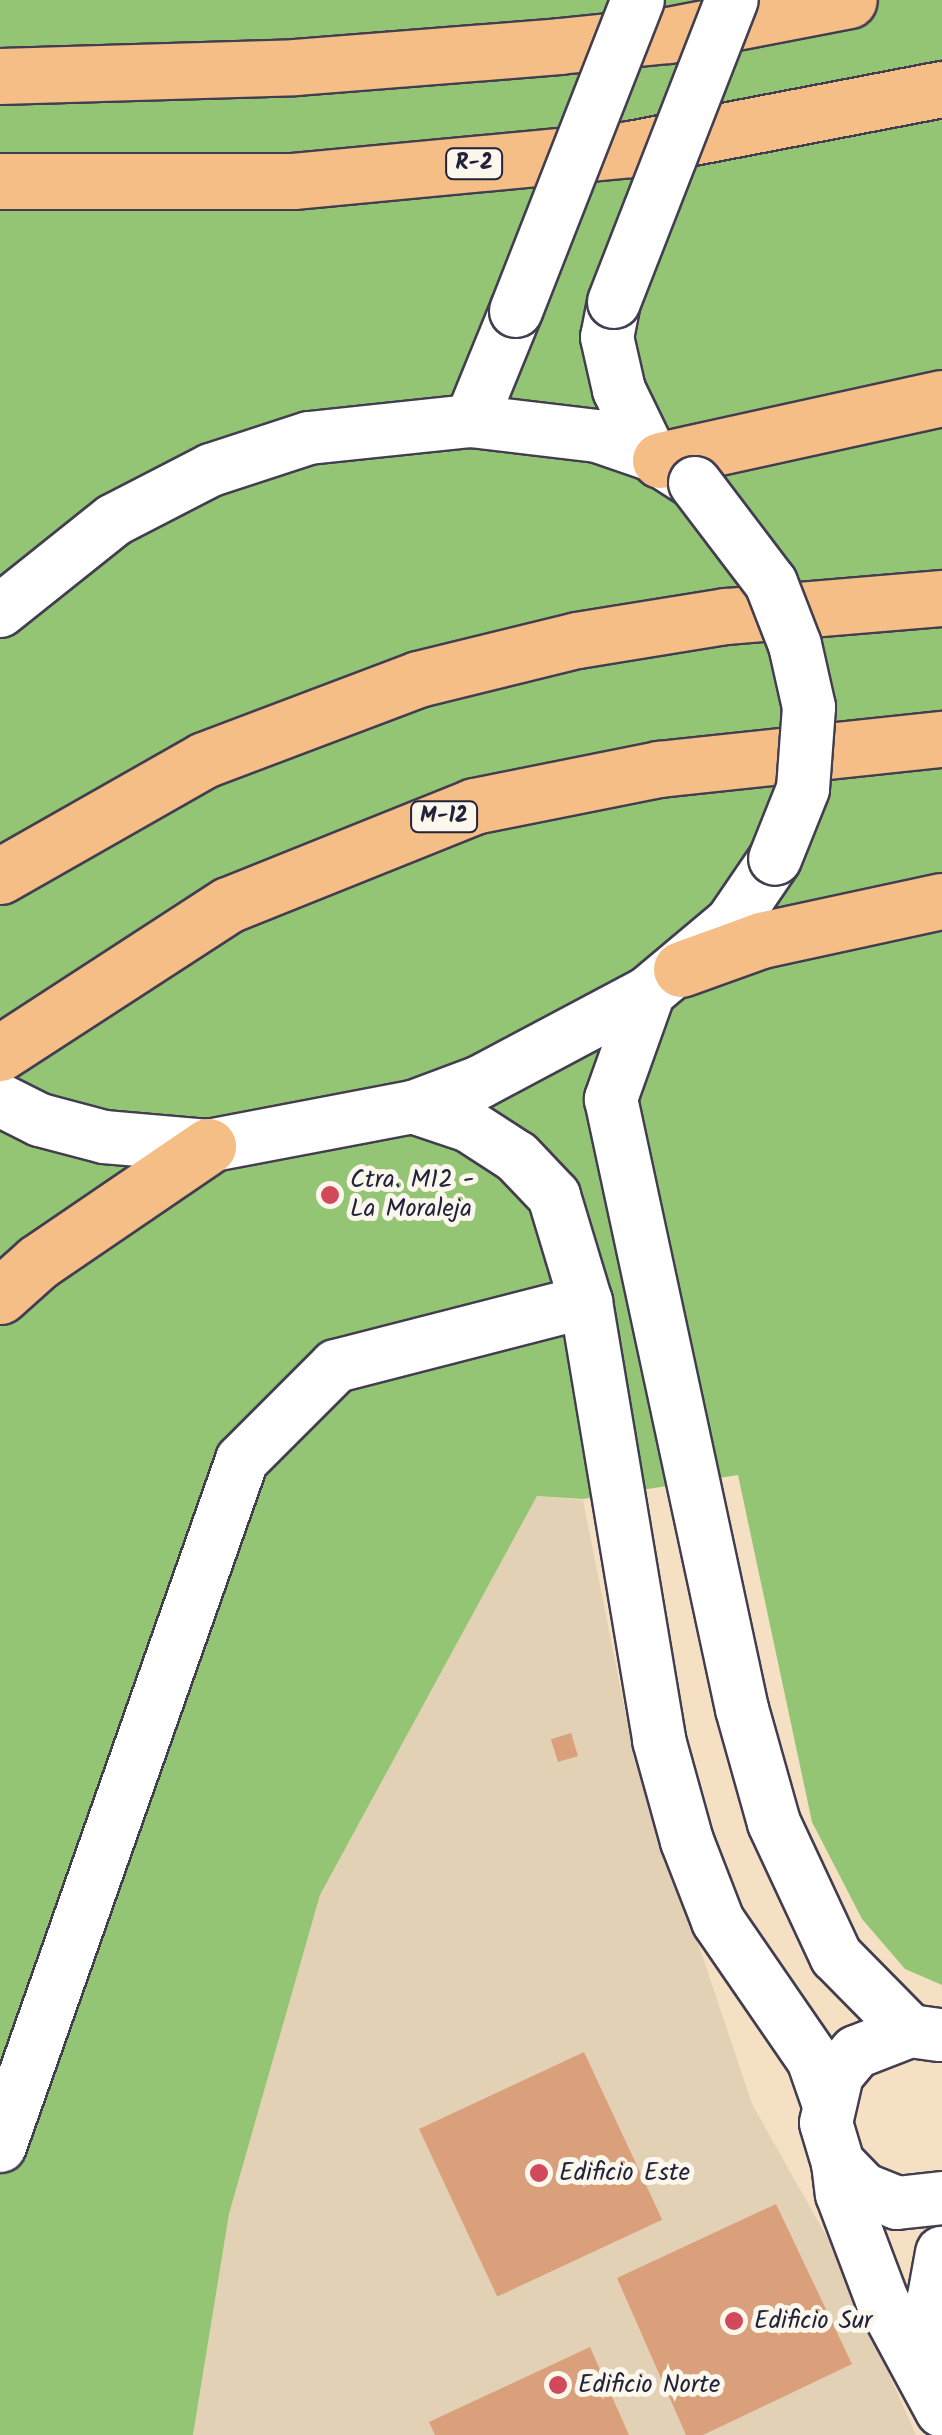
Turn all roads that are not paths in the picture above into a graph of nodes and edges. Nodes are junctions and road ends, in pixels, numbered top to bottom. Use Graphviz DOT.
graph roads {
  1 [pos="732,0"];
  2 [pos="803,0"];
  3 [pos="849,0"];
  4 [pos="653,18"];
  5 [pos="0,76"];
  6 [pos="942,90"];
  7 [pos="0,180"];
  8 [pos="942,398"];
  9 [pos="471,421"];
  10 [pos="668,466"];
  11 [pos="942,598"];
  12 [pos="0,611"];
  13 [pos="942,739"];
  14 [pos="0,876"];
  15 [pos="942,902"];
  16 [pos="665,980"];
  17 [pos="0,1053"];
  18 [pos="0,1100"];
  19 [pos="413,1108"];
  20 [pos="208,1146"];
  21 [pos="0,1296"];
  22 [pos="586,1302"];
  23 [pos="926,2034"];
  24 [pos="828,2102"];
  25 [pos="0,2146"];
  26 [pos="838,2163"];
  27 [pos="942,2198"];
  28 [pos="942,2253"];
  29 [pos="939,2404"];
  1 -- 10 [label="street, bridge"];
  2 -- 4 [label="highway"];
  3 -- 4 [label="highway"];
  4 -- 5 [label="highway"];
  4 -- 9 [label="street, bridge"];
  6 -- 7 [label="highway, R-2"];
  8 -- 10 [label="highway"];
  9 -- 10 [label="street"];
  9 -- 12 [label="street"];
  10 -- 16 [label="street, bridge"];
  11 -- 14 [label="highway"];
  13 -- 17 [label="highway, M-12"];
  15 -- 16 [label="highway"];
  16 -- 19 [label="street"];
  16 -- 23 [label="street"];
  18 -- 20 [label="street"];
  19 -- 20 [label="street"];
  19 -- 22 [label="street"];
  20 -- 21 [label="highway"];
  22 -- 24 [label="street"];
  22 -- 25 [label="street"];
  23 -- 24 [label="street"];
  24 -- 26 [label="street"];
  26 -- 27 [label="street"];
  26 -- 29 [label="street"];
  28 -- 29 [label="street"];
}
